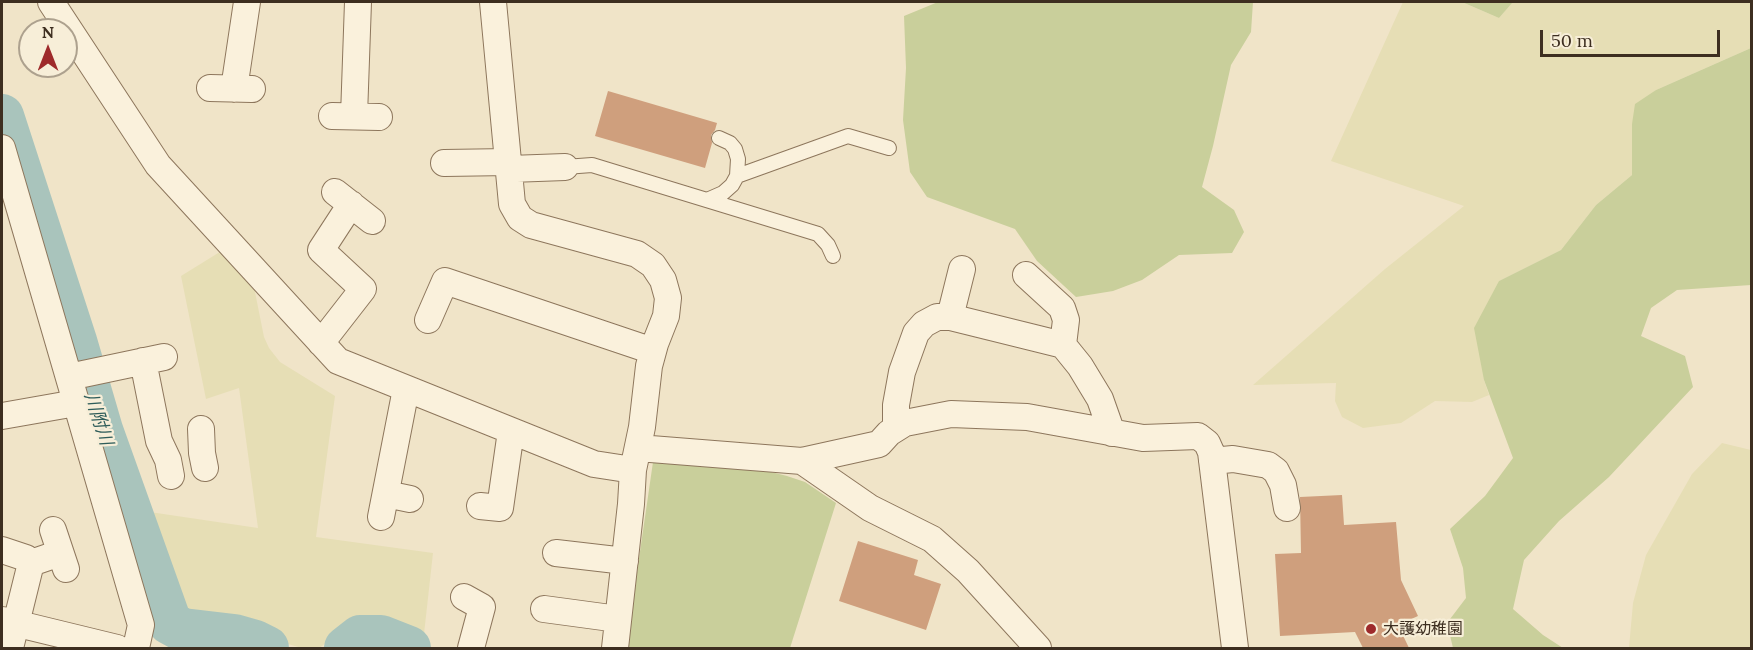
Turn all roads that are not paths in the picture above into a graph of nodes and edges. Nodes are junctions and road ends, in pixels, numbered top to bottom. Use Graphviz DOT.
graph roads {
  1 [pos="51,2"];
  2 [pos="247,2"];
  3 [pos="358,2"];
  4 [pos="494,2"];
  5 [pos="232,88"];
  6 [pos="379,117"];
  7 [pos="719,138"];
  8 [pos="2,148"];
  9 [pos="889,148"];
  10 [pos="444,163"];
  11 [pos="509,165"];
  12 [pos="564,167"];
  13 [pos="737,176"];
  14 [pos="707,200"];
  15 [pos="372,221"];
  16 [pos="832,256"];
  17 [pos="962,269"];
  18 [pos="1026,275"];
  19 [pos="950,317"];
  20 [pos="428,320"];
  21 [pos="321,343"];
  22 [pos="1063,345"];
  23 [pos="653,351"];
  24 [pos="80,374"];
  25 [pos="406,389"];
  26 [pos="76,403"];
  27 [pos="2,416"];
  28 [pos="896,428"];
  29 [pos="511,431"];
  30 [pos="1112,433"];
  31 [pos="203,450"];
  32 [pos="635,459"];
  33 [pos="802,461"];
  34 [pos="1212,461"];
  35 [pos="392,503"];
  36 [pos="480,507"];
  37 [pos="1287,508"];
  38 [pos="2,550"];
  39 [pos="60,551"];
  40 [pos="556,553"];
  41 [pos="625,561"];
  42 [pos="31,563"];
  43 [pos="464,597"];
  44 [pos="544,609"];
  45 [pos="618,619"];
  46 [pos="9,621"];
  47 [pos="10,648"];
  48 [pos="117,648"];
  49 [pos="136,648"];
  50 [pos="471,648"];
  51 [pos="615,648"];
  52 [pos="1038,648"];
  53 [pos="1235,648"];
  1 -- 21 [label="street"];
  2 -- 5 [label="street"];
  3 -- 6 [label="street"];
  4 -- 11 [label="street"];
  7 -- 13 [label="lane"];
  8 -- 24 [label="street"];
  9 -- 13 [label="lane"];
  10 -- 11 [label="street"];
  11 -- 12 [label="street"];
  11 -- 23 [label="street"];
  12 -- 14 [label="lane"];
  13 -- 14 [label="lane"];
  14 -- 16 [label="lane"];
  15 -- 21 [label="street"];
  17 -- 19 [label="street"];
  18 -- 22 [label="street"];
  19 -- 22 [label="street"];
  19 -- 28 [label="street"];
  20 -- 23 [label="street"];
  21 -- 25 [label="street"];
  22 -- 30 [label="street"];
  23 -- 32 [label="street"];
  24 -- 26 [label="street"];
  24 -- 31 [label="street"];
  25 -- 29 [label="street"];
  25 -- 35 [label="street"];
  26 -- 27 [label="street"];
  26 -- 49 [label="street"];
  28 -- 30 [label="street"];
  28 -- 33 [label="street"];
  29 -- 32 [label="street"];
  29 -- 36 [label="street"];
  30 -- 34 [label="street"];
  32 -- 33 [label="street"];
  32 -- 41 [label="street"];
  33 -- 52 [label="street"];
  34 -- 37 [label="street"];
  34 -- 53 [label="street"];
  38 -- 42 [label="street"];
  39 -- 42 [label="street"];
  40 -- 41 [label="street"];
  41 -- 45 [label="street"];
  42 -- 46 [label="street"];
  43 -- 50 [label="street"];
  44 -- 45 [label="street"];
  45 -- 51 [label="street"];
  46 -- 47 [label="street"];
  46 -- 48 [label="street"];
}
